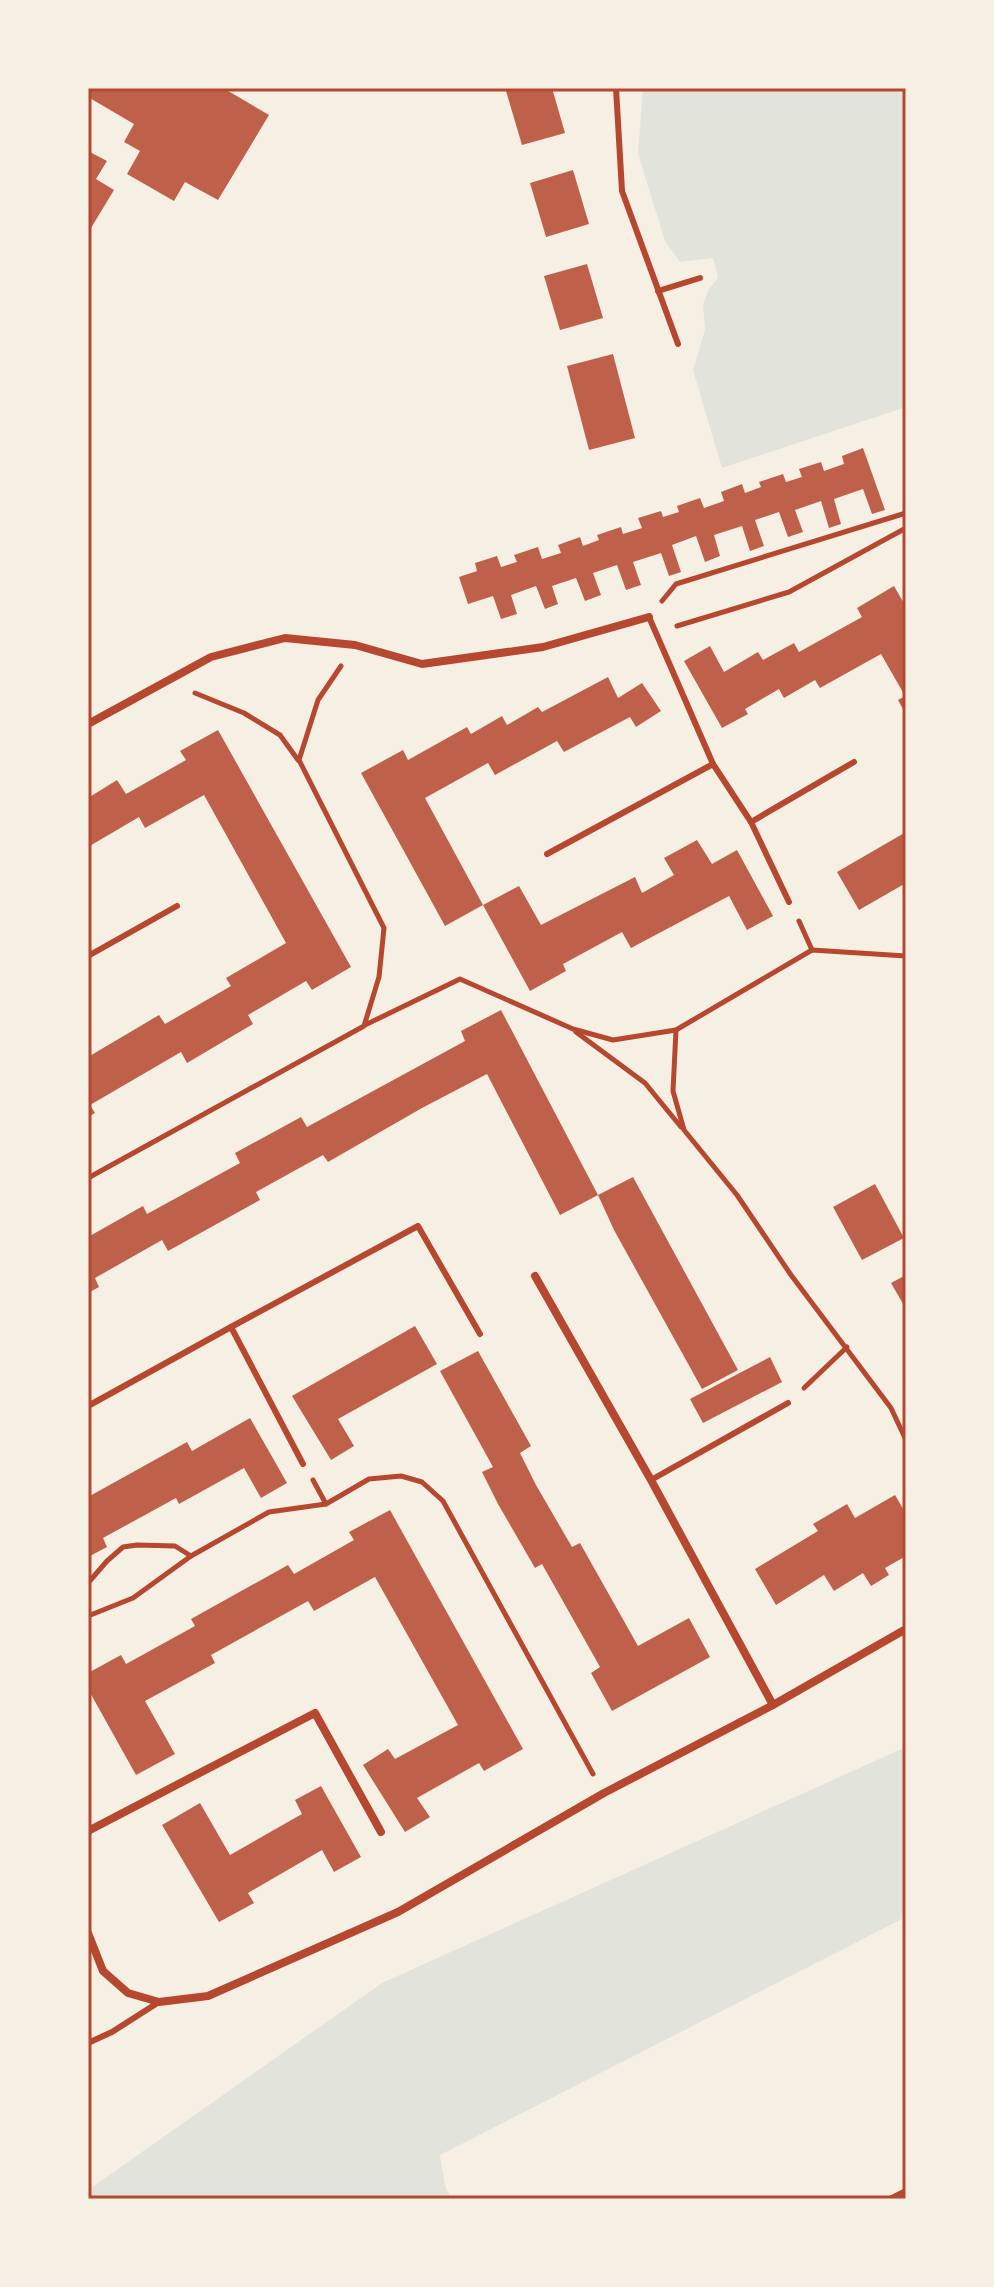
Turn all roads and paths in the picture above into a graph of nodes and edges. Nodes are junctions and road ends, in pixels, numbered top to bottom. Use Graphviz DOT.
graph roads {
  1 [pos="616,88"];
  2 [pos="700,278"];
  3 [pos="658,291"];
  4 [pos="678,344"];
  5 [pos="906,513"];
  6 [pos="906,528"];
  7 [pos="649,617"];
  8 [pos="656,633"];
  9 [pos="355,645"];
  10 [pos="165,682"];
  11 [pos="88,724"];
  12 [pos="299,760"];
  13 [pos="854,762"];
  14 [pos="713,764"];
  15 [pos="751,822"];
  16 [pos="547,854"];
  17 [pos="789,902"];
  18 [pos="177,906"];
  19 [pos="812,950"];
  20 [pos="88,956"];
  21 [pos="906,956"];
  22 [pos="364,1026"];
  23 [pos="573,1029"];
  24 [pos="676,1030"];
  25 [pos="684,1130"];
  26 [pos="88,1178"];
  27 [pos="535,1276"];
  28 [pos="231,1327"];
  29 [pos="480,1334"];
  30 [pos="847,1347"];
  31 [pos="788,1403"];
  32 [pos="88,1406"];
  33 [pos="906,1440"];
  34 [pos="303,1464"];
  35 [pos="651,1480"];
  36 [pos="191,1556"];
  37 [pos="88,1583"];
  38 [pos="88,1616"];
  39 [pos="906,1629"];
  40 [pos="773,1705"];
  41 [pos="604,1793"];
  42 [pos="88,1831"];
  43 [pos="381,1832"];
  44 [pos="88,1933"];
  45 [pos="159,2002"];
  46 [pos="88,2043"];
  47 [pos="906,2191"];
  48 [pos="890,2199"];
  1 -- 3 [label="lane"];
  2 -- 3 [label="lane"];
  3 -- 4 [label="lane"];
  5 -- 7 [label="path"];
  6 -- 8 [label="path"];
  7 -- 8 [label="lane"];
  7 -- 9 [label="street"];
  8 -- 14 [label="lane"];
  9 -- 10 [label="street"];
  9 -- 12 [label="path"];
  10 -- 11 [label="street"];
  10 -- 12 [label="path"];
  12 -- 22 [label="path"];
  13 -- 15 [label="lane"];
  14 -- 15 [label="lane"];
  14 -- 16 [label="lane"];
  15 -- 17 [label="lane"];
  17 -- 19 [label="path"];
  18 -- 20 [label="lane"];
  19 -- 21 [label="path"];
  19 -- 24 [label="path"];
  22 -- 23 [label="path"];
  22 -- 26 [label="path"];
  23 -- 24 [label="path"];
  23 -- 25 [label="path"];
  24 -- 25 [label="path"];
  25 -- 30 [label="path"];
  27 -- 35 [label="street"];
  28 -- 29 [label="lane"];
  28 -- 32 [label="lane"];
  28 -- 34 [label="lane"];
  30 -- 31 [label="path"];
  30 -- 33 [label="path"];
  31 -- 35 [label="lane"];
  35 -- 40 [label="street"];
  36 -- 37 [label="path"];
  36 -- 38 [label="path"];
  36 -- 41 [label="path"];
  39 -- 40 [label="street"];
  40 -- 41 [label="street"];
  41 -- 45 [label="street"];
  42 -- 43 [label="street"];
  44 -- 45 [label="street"];
  45 -- 46 [label="lane"];
  47 -- 48 [label="lane"];
}
